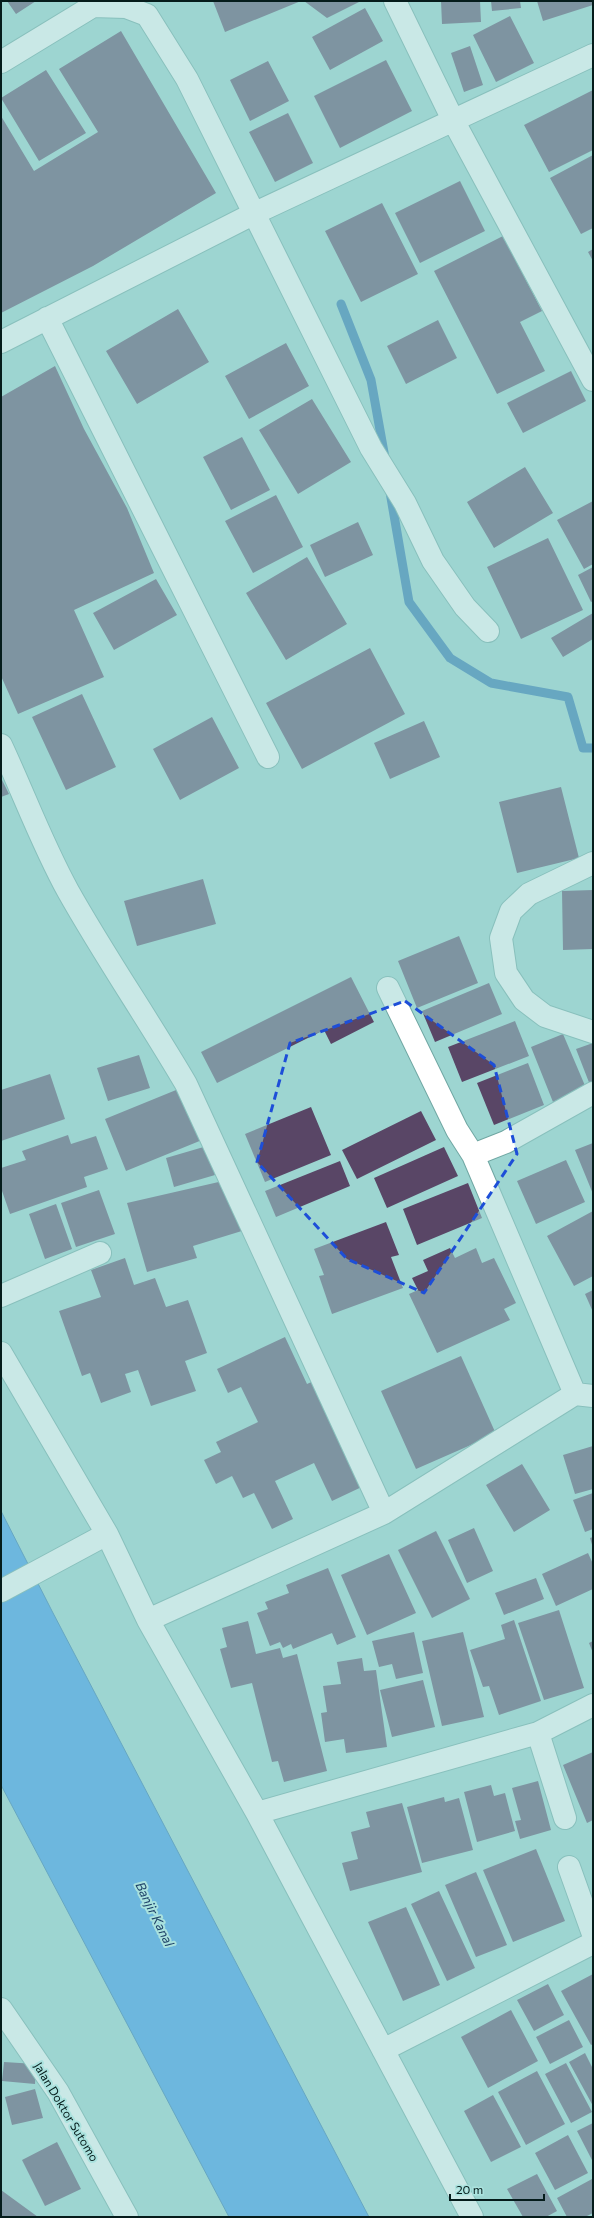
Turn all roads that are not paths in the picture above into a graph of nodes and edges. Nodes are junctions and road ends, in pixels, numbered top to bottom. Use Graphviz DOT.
graph roads {
  1 [pos="395,1"];
  2 [pos="593,55"];
  3 [pos="1,61"];
  4 [pos="453,120"];
  5 [pos="253,214"];
  6 [pos="47,318"];
  7 [pos="1,342"];
  8 [pos="593,380"];
  9 [pos="488,631"];
  10 [pos="1,745"];
  11 [pos="268,757"];
  12 [pos="593,863"];
  13 [pos="388,988"];
  14 [pos="593,1032"];
  15 [pos="593,1093"];
  16 [pos="473,1155"];
  17 [pos="100,1253"];
  18 [pos="1,1296"];
  19 [pos="1,1353"];
  20 [pos="584,1395"];
  21 [pos="384,1513"];
  22 [pos="104,1536"];
  23 [pos="1,1591"];
  24 [pos="148,1620"];
  25 [pos="593,1705"];
  26 [pos="538,1733"];
  27 [pos="257,1813"];
  28 [pos="565,1818"];
  29 [pos="569,1867"];
  30 [pos="593,1934"];
  31 [pos="593,1943"];
  32 [pos="1,2009"];
  33 [pos="383,2050"];
  34 [pos="127,2217"];
  35 [pos="472,2217"];
  1 -- 4 [label="street"];
  2 -- 4 [label="street"];
  3 -- 5 [label="street"];
  4 -- 5 [label="street"];
  4 -- 8 [label="street"];
  5 -- 6 [label="street"];
  5 -- 9 [label="street"];
  6 -- 7 [label="street"];
  6 -- 11 [label="street"];
  10 -- 21 [label="street"];
  12 -- 14 [label="street"];
  13 -- 16 [label="street"];
  15 -- 16 [label="street"];
  16 -- 20 [label="street"];
  17 -- 18 [label="street"];
  19 -- 22 [label="street"];
  20 -- 21 [label="street"];
  21 -- 24 [label="street"];
  22 -- 23 [label="street"];
  22 -- 24 [label="street"];
  24 -- 27 [label="street"];
  25 -- 26 [label="street"];
  26 -- 27 [label="street"];
  26 -- 28 [label="street"];
  27 -- 33 [label="street"];
  29 -- 30 [label="street"];
  31 -- 33 [label="street"];
  32 -- 34 [label="street, Jalan Doktor Sutomo"];
  33 -- 35 [label="street"];
}
